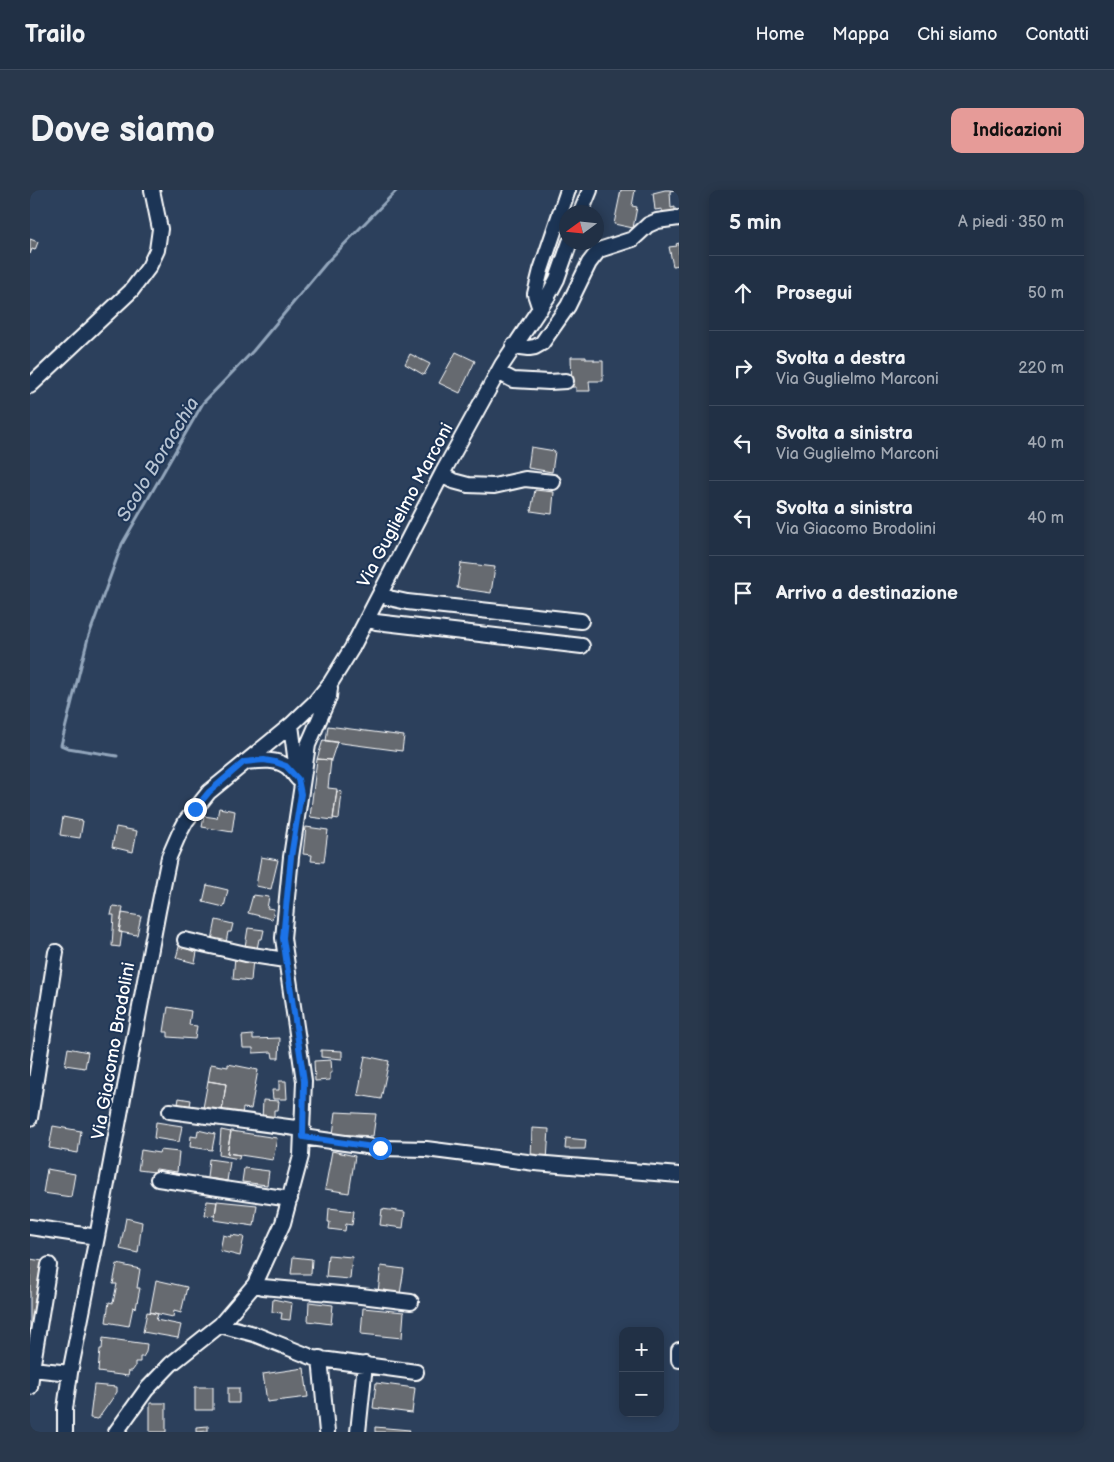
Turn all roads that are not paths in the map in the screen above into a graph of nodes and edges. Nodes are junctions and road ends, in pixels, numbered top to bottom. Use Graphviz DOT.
graph roads {
  1 [pos="152,190"];
  2 [pos="568,190"];
  3 [pos="590,190"];
  4 [pos="584,205"];
  5 [pos="679,218"];
  6 [pos="567,250"];
  7 [pos="540,309"];
  8 [pos="513,346"];
  9 [pos="498,372"];
  10 [pos="566,381"];
  11 [pos="30,386"];
  12 [pos="442,475"];
  13 [pos="554,482"];
  14 [pos="381,593"];
  15 [pos="368,618"];
  16 [pos="581,621"];
  17 [pos="582,646"];
  18 [pos="331,682"];
  19 [pos="293,724"];
  20 [pos="308,745"];
  21 [pos="244,762"];
  22 [pos="298,779"];
  23 [pos="301,794"];
  24 [pos="185,940"];
  25 [pos="56,952"];
  26 [pos="285,960"];
  27 [pos="170,1111"];
  28 [pos="30,1118"];
  29 [pos="303,1133"];
  30 [pos="679,1175"];
  31 [pos="158,1179"];
  32 [pos="290,1200"];
  33 [pos="30,1227"];
  34 [pos="97,1237"];
  35 [pos="49,1265"];
  36 [pos="256,1284"];
  37 [pos="411,1302"];
  38 [pos="220,1325"];
  39 [pos="679,1350"];
  40 [pos="320,1358"];
  41 [pos="679,1360"];
  42 [pos="365,1364"];
  43 [pos="32,1369"];
  44 [pos="416,1372"];
  45 [pos="70,1373"];
  46 [pos="30,1386"];
  47 [pos="65,1432"];
  48 [pos="116,1432"];
  49 [pos="327,1432"];
  50 [pos="358,1432"];
  1 -- 11 [label="street"];
  2 -- 7 [label="street"];
  3 -- 4 [label="street"];
  5 -- 8 [label="street"];
  6 -- 7 [label="street, Via Guglielmo Marconi"];
  7 -- 8 [label="street, Via Guglielmo Marconi"];
  8 -- 9 [label="street, Via Guglielmo Marconi"];
  9 -- 10 [label="street"];
  9 -- 12 [label="street, Via Guglielmo Marconi"];
  12 -- 13 [label="street"];
  12 -- 14 [label="street, Via Guglielmo Marconi"];
  14 -- 15 [label="street, Via Guglielmo Marconi"];
  14 -- 16 [label="street"];
  15 -- 17 [label="street"];
  15 -- 18 [label="street, Via Guglielmo Marconi"];
  18 -- 19 [label="street, Via Guglielmo Marconi"];
  18 -- 20 [label="street, Via Guglielmo Marconi"];
  19 -- 20 [label="street"];
  19 -- 21 [label="street, Via Giacomo Brodolini"];
  19 -- 22 [label="street, Via Guglielmo Marconi"];
  20 -- 23 [label="street, Via Guglielmo Marconi"];
  21 -- 22 [label="street"];
  21 -- 34 [label="street, Via Giacomo Brodolini"];
  22 -- 23 [label="street, Via Guglielmo Marconi"];
  23 -- 26 [label="street, Via Guglielmo Marconi"];
  24 -- 26 [label="street"];
  25 -- 28 [label="street"];
  26 -- 29 [label="street, Via Guglielmo Marconi"];
  27 -- 29 [label="street"];
  29 -- 30 [label="street"];
  29 -- 32 [label="street, Via Guglielmo Marconi"];
  31 -- 32 [label="street"];
  32 -- 36 [label="street, Via Guglielmo Marconi"];
  33 -- 34 [label="street"];
  34 -- 45 [label="street, Via Giacomo Brodolini"];
  35 -- 43 [label="street"];
  36 -- 37 [label="street"];
  36 -- 38 [label="street, Via Guglielmo Marconi"];
  38 -- 40 [label="street"];
  38 -- 48 [label="street, Via Guglielmo Marconi"];
  39 -- 41 [label="street"];
  40 -- 42 [label="street"];
  40 -- 49 [label="street"];
  42 -- 44 [label="street"];
  42 -- 50 [label="street"];
  43 -- 45 [label="street"];
  43 -- 46 [label="street"];
  45 -- 47 [label="street, Via Giacomo Brodolini"];
}
